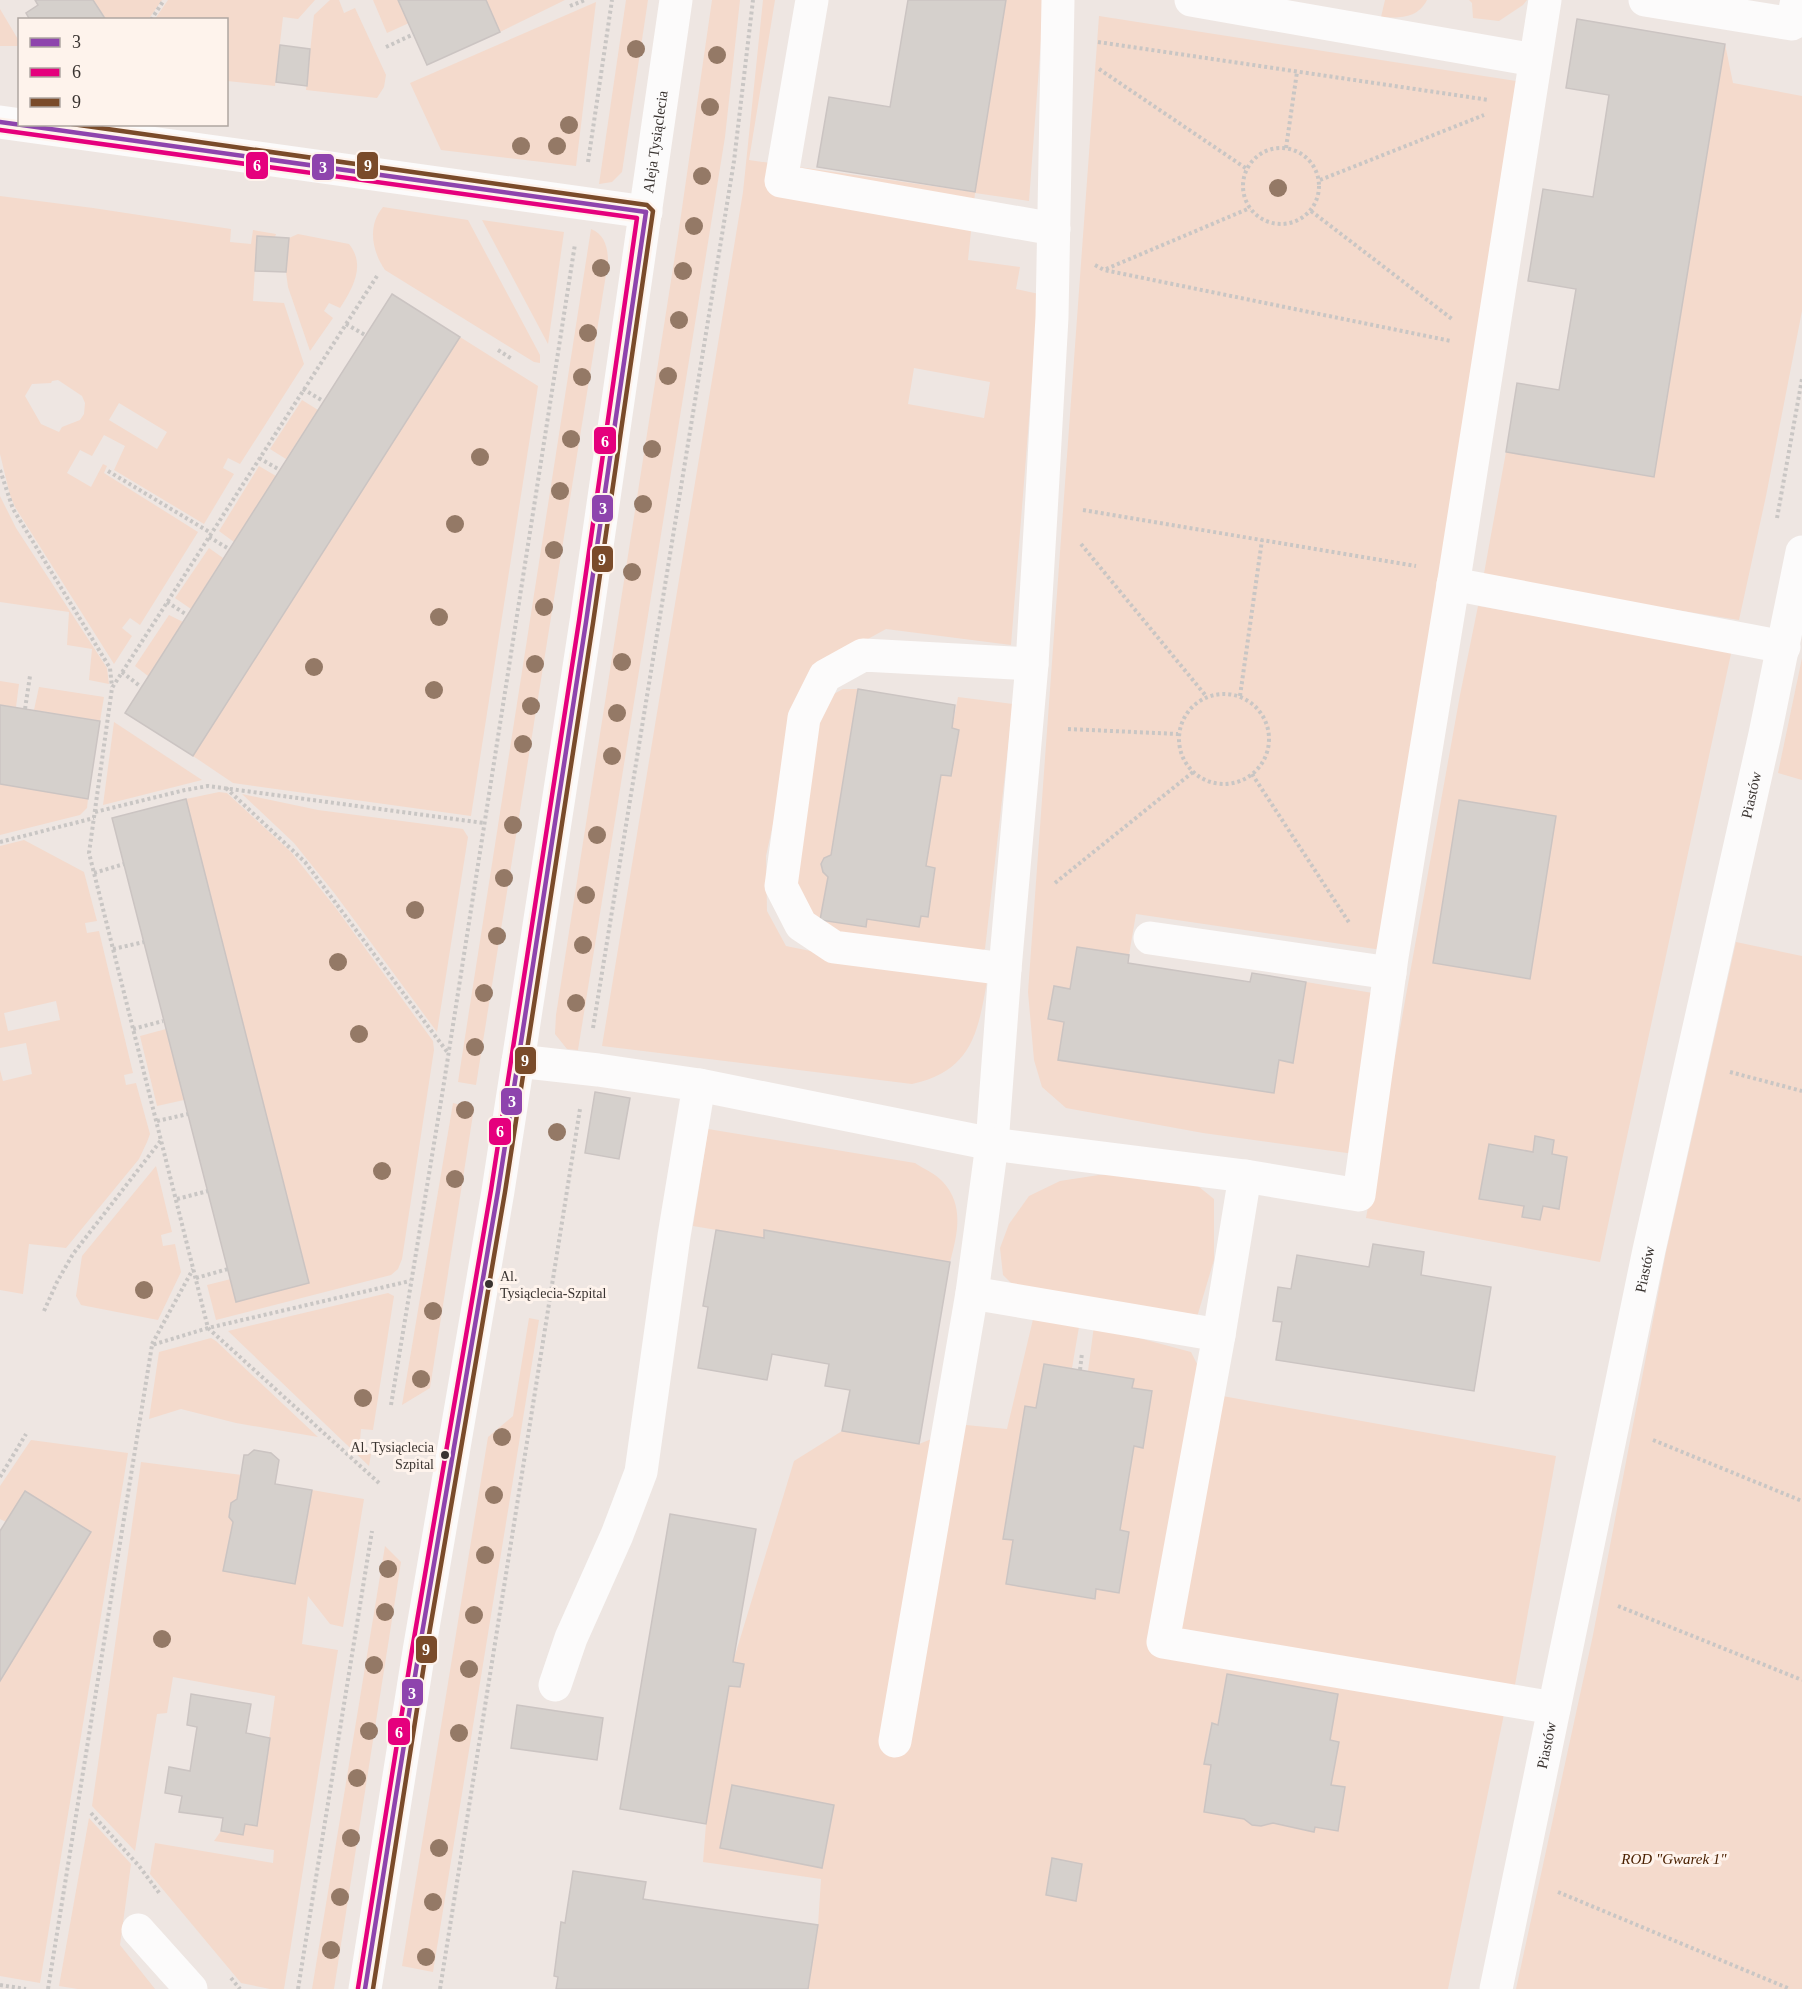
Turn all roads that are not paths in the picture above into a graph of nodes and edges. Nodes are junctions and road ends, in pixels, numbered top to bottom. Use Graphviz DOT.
graph roads {
  1 [pos="676,0"];
  2 [pos="812,0"];
  3 [pos="1058,0"];
  4 [pos="1191,0"];
  5 [pos="1545,0"];
  6 [pos="1645,0"];
  7 [pos="1797,17"];
  8 [pos="1535,60"];
  9 [pos="0,122"];
  10 [pos="18,125"];
  11 [pos="29,126"];
  12 [pos="646,212"];
  13 [pos="1054,229"];
  14 [pos="1802,552"];
  15 [pos="1454,579"];
  16 [pos="1784,647"];
  17 [pos="1032,664"];
  18 [pos="1150,938"];
  19 [pos="1005,969"];
  20 [pos="1390,973"];
  21 [pos="518,1061"];
  22 [pos="699,1085"];
  23 [pos="992,1144"];
  24 [pos="1245,1176"];
  25 [pos="972,1293"];
  26 [pos="1219,1335"];
  27 [pos="555,1685"];
  28 [pos="1554,1708"];
  29 [pos="895,1741"];
  30 [pos="138,1930"];
  31 [pos="191,1989"];
  32 [pos="365,1989"];
  33 [pos="1496,1989"];
  1 -- 12 [label="street, Aleja Tysiąclecia"];
  2 -- 13 [label="street"];
  3 -- 13 [label="street"];
  4 -- 8 [label="street"];
  5 -- 8 [label="street"];
  6 -- 7 [label="street"];
  8 -- 15 [label="street"];
  9 -- 10 [label="street"];
  11 -- 12 [label="street"];
  12 -- 21 [label="street, Aleja Tysiąclecia"];
  13 -- 17 [label="street"];
  14 -- 16 [label="street, Piastów"];
  15 -- 16 [label="street"];
  15 -- 20 [label="street"];
  16 -- 28 [label="street, Piastów"];
  17 -- 19 [label="street"];
  17 -- 19 [label="street"];
  18 -- 20 [label="street"];
  19 -- 23 [label="street"];
  20 -- 24 [label="street"];
  21 -- 22 [label="street"];
  21 -- 32 [label="street, Aleja Tysiąclecia"];
  22 -- 23 [label="street"];
  22 -- 27 [label="street"];
  23 -- 24 [label="street"];
  23 -- 25 [label="street"];
  24 -- 26 [label="street"];
  25 -- 26 [label="street"];
  25 -- 29 [label="street"];
  26 -- 28 [label="street"];
  28 -- 33 [label="street, Piastów"];
  30 -- 31 [label="street"];
}
